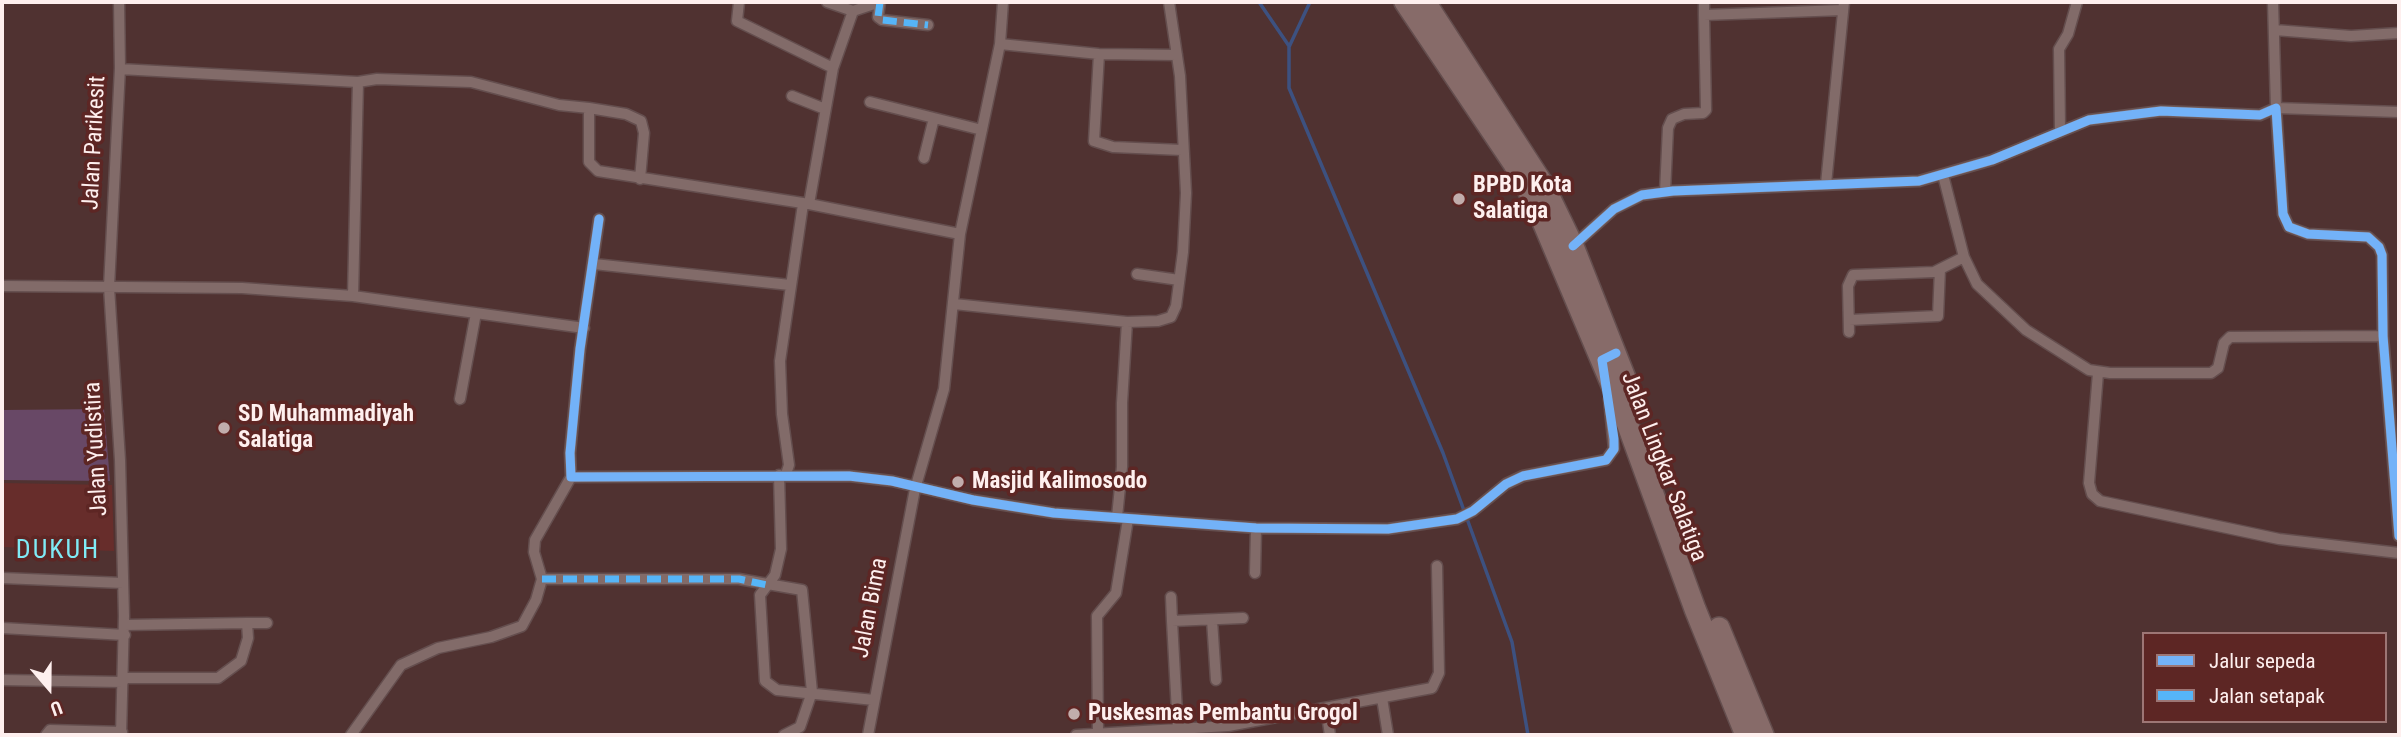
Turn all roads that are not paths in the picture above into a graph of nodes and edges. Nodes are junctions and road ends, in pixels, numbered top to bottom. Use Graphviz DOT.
graph roads {
  1 [pos="119,2"];
  2 [pos="739,2"];
  3 [pos="827,2"];
  4 [pos="880,2"];
  5 [pos="1003,2"];
  6 [pos="1169,2"];
  7 [pos="1405,2"];
  8 [pos="1425,2"];
  9 [pos="1704,2"];
  10 [pos="2077,2"];
  11 [pos="2273,2"];
  12 [pos="1844,6"];
  13 [pos="853,12"];
  14 [pos="1704,15"];
  15 [pos="928,25"];
  16 [pos="2276,30"];
  17 [pos="2399,33"];
  18 [pos="1000,44"];
  19 [pos="1099,54"];
  20 [pos="1177,55"];
  21 [pos="833,68"];
  22 [pos="120,69"];
  23 [pos="358,82"];
  24 [pos="792,96"];
  25 [pos="870,102"];
  26 [pos="589,108"];
  27 [pos="2276,108"];
  28 [pos="825,109"];
  29 [pos="2399,112"];
  30 [pos="934,118"];
  31 [pos="2060,129"];
  32 [pos="982,130"];
  33 [pos="1182,150"];
  34 [pos="924,158"];
  35 [pos="1943,175"];
  36 [pos="640,179"];
  37 [pos="1826,184"];
  38 [pos="1665,192"];
  39 [pos="806,204"];
  40 [pos="599,219"];
  41 [pos="960,234"];
  42 [pos="1573,246"];
  43 [pos="1964,257"];
  44 [pos="594,264"];
  45 [pos="1940,270"];
  46 [pos="1137,274"];
  47 [pos="1179,281"];
  48 [pos="790,285"];
  49 [pos="2,286"];
  50 [pos="109,287"];
  51 [pos="1583,294"];
  52 [pos="353,296"];
  53 [pos="954,304"];
  54 [pos="476,313"];
  55 [pos="1127,322"];
  56 [pos="584,328"];
  57 [pos="2383,336"];
  58 [pos="1609,357"];
  59 [pos="2098,373"];
  60 [pos="460,399"];
  61 [pos="2394,419"];
  62 [pos="782,474"];
  63 [pos="571,477"];
  64 [pos="915,489"];
  65 [pos="1122,518"];
  66 [pos="1256,528"];
  67 [pos="2399,536"];
  68 [pos="2399,553"];
  69 [pos="1437,566"];
  70 [pos="1255,573"];
  71 [pos="2,578"];
  72 [pos="541,579"];
  73 [pos="123,583"];
  74 [pos="767,585"];
  75 [pos="1171,597"];
  76 [pos="1242,618"];
  77 [pos="1212,620"];
  78 [pos="1172,621"];
  79 [pos="247,623"];
  80 [pos="267,623"];
  81 [pos="2,628"];
  82 [pos="125,630"];
  83 [pos="2,680"];
  84 [pos="123,680"];
  85 [pos="1216,680"];
  86 [pos="811,692"];
  87 [pos="1382,698"];
  88 [pos="874,700"];
  89 [pos="1326,709"];
  90 [pos="1178,730"];
  91 [pos="121,734"];
  92 [pos="1098,734"];
  93 [pos="46,735"];
  94 [pos="351,735"];
  95 [pos="784,735"];
  96 [pos="868,735"];
  97 [pos="1076,735"];
  98 [pos="1330,735"];
  99 [pos="1388,735"];
  100 [pos="1746,735"];
  101 [pos="1762,735"];
  1 -- 22 [label="street, Jalan Parikesit"];
  2 -- 21 [label="street"];
  3 -- 13 [label="street"];
  4 -- 13 [label="street"];
  4 -- 15 [label="street"];
  5 -- 18 [label="street, Jalan Bima"];
  6 -- 20 [label="street"];
  7 -- 51 [label="highway, Jalan Lingkar Salatiga"];
  8 -- 42 [label="highway, Jalan Lingkar Salatiga"];
  9 -- 14 [label="street"];
  10 -- 31 [label="street"];
  11 -- 16 [label="street"];
  12 -- 14 [label="street"];
  12 -- 37 [label="street"];
  13 -- 21 [label="street"];
  14 -- 38 [label="street"];
  16 -- 17 [label="street"];
  16 -- 27 [label="street"];
  18 -- 19 [label="street"];
  18 -- 32 [label="street, Jalan Bima"];
  19 -- 20 [label="street"];
  19 -- 33 [label="street"];
  20 -- 33 [label="street"];
  21 -- 28 [label="street"];
  22 -- 23 [label="street"];
  22 -- 50 [label="street, Jalan Parikesit"];
  23 -- 26 [label="street"];
  23 -- 52 [label="street"];
  24 -- 28 [label="street"];
  25 -- 30 [label="street"];
  26 -- 36 [label="street"];
  26 -- 36 [label="street"];
  27 -- 29 [label="street"];
  27 -- 31 [label="street"];
  27 -- 57 [label="street"];
  28 -- 39 [label="street"];
  30 -- 32 [label="street"];
  30 -- 34 [label="street"];
  31 -- 35 [label="street"];
  32 -- 41 [label="street, Jalan Bima"];
  33 -- 47 [label="street"];
  35 -- 37 [label="street"];
  35 -- 43 [label="street"];
  36 -- 39 [label="street"];
  37 -- 38 [label="street"];
  38 -- 42 [label="street"];
  39 -- 41 [label="street"];
  39 -- 48 [label="street"];
  40 -- 44 [label="street"];
  41 -- 53 [label="street, Jalan Bima"];
  42 -- 51 [label="highway, Jalan Lingkar Salatiga"];
  43 -- 45 [label="street"];
  43 -- 59 [label="street"];
  44 -- 48 [label="street"];
  44 -- 56 [label="street"];
  45 -- 45 [label="street"];
  46 -- 47 [label="street"];
  47 -- 55 [label="street"];
  48 -- 62 [label="street"];
  49 -- 50 [label="street"];
  50 -- 52 [label="street"];
  50 -- 73 [label="street, Jalan Yudistira"];
  51 -- 58 [label="highway, Jalan Lingkar Salatiga"];
  52 -- 54 [label="street"];
  53 -- 55 [label="street"];
  53 -- 64 [label="street, Jalan Bima"];
  54 -- 56 [label="street"];
  54 -- 60 [label="street"];
  55 -- 65 [label="street"];
  56 -- 63 [label="street"];
  57 -- 59 [label="street"];
  57 -- 61 [label="street"];
  58 -- 66 [label="street"];
  58 -- 100 [label="highway, Jalan Lingkar Salatiga"];
  58 -- 101 [label="highway, Jalan Lingkar Salatiga"];
  59 -- 68 [label="street"];
  61 -- 67 [label="street"];
  62 -- 63 [label="street"];
  62 -- 64 [label="street"];
  62 -- 74 [label="street"];
  63 -- 72 [label="street"];
  64 -- 65 [label="street"];
  64 -- 88 [label="street, Jalan Bima"];
  65 -- 66 [label="street"];
  65 -- 92 [label="street"];
  66 -- 70 [label="street"];
  69 -- 87 [label="street"];
  71 -- 73 [label="street"];
  72 -- 74 [label="street"];
  72 -- 94 [label="street"];
  73 -- 82 [label="street, Jalan Yudistira"];
  74 -- 86 [label="street"];
  74 -- 86 [label="street"];
  75 -- 78 [label="street"];
  76 -- 77 [label="street"];
  77 -- 78 [label="street"];
  77 -- 85 [label="street"];
  78 -- 90 [label="street"];
  79 -- 80 [label="street"];
  79 -- 82 [label="street"];
  79 -- 84 [label="street"];
  81 -- 82 [label="street"];
  82 -- 84 [label="street, Jalan Yudistira"];
  83 -- 84 [label="street"];
  84 -- 91 [label="street, Jalan Yudistira"];
  86 -- 88 [label="street"];
  86 -- 95 [label="street"];
  87 -- 89 [label="street"];
  87 -- 99 [label="street"];
  88 -- 96 [label="street, Jalan Bima"];
  89 -- 90 [label="street"];
  89 -- 98 [label="street"];
  90 -- 92 [label="street"];
  91 -- 93 [label="street"];
  92 -- 97 [label="street"];
}
